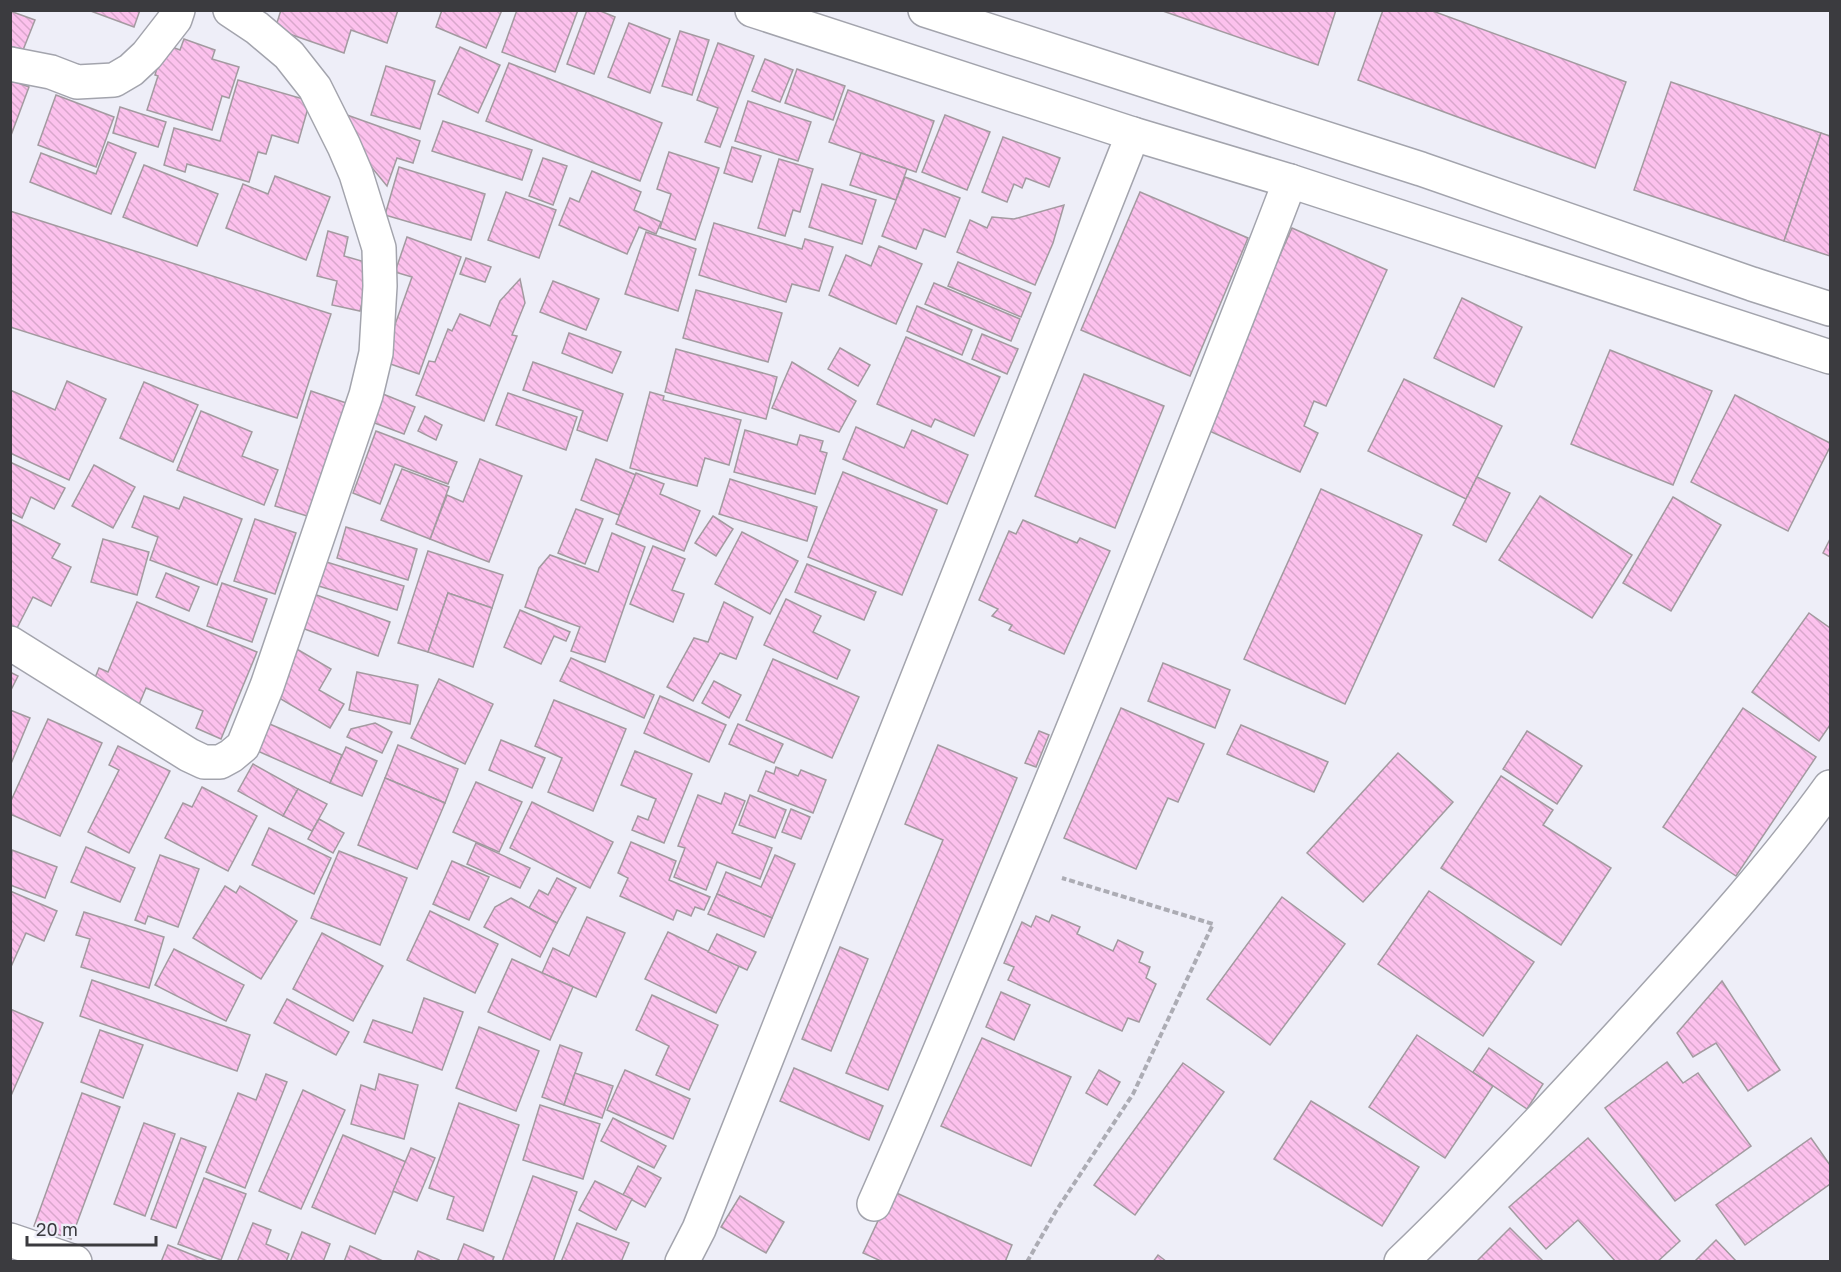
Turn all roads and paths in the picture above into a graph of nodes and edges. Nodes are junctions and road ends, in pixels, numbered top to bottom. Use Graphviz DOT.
graph roads {
  1 [pos="207,10"];
  2 [pos="230,10"];
  3 [pos="752,10"];
  4 [pos="924,10"];
  5 [pos="177,15"];
  6 [pos="10,64"];
  7 [pos="1133,134"];
  8 [pos="1290,181"];
  9 [pos="1830,309"];
  10 [pos="1830,357"];
  11 [pos="10,643"];
  12 [pos="1830,787"];
  13 [pos="1062,878"];
  14 [pos="874,1204"];
  15 [pos="10,1240"];
  16 [pos="75,1262"];
  17 [pos="682,1262"];
  18 [pos="1027,1262"];
  19 [pos="1401,1262"];
  1 -- 5 [label="street"];
  2 -- 11 [label="street"];
  3 -- 7 [label="street"];
  4 -- 9 [label="street"];
  5 -- 6 [label="street"];
  7 -- 8 [label="street"];
  7 -- 17 [label="street"];
  8 -- 10 [label="street"];
  8 -- 14 [label="street"];
  12 -- 19 [label="street"];
  13 -- 18 [label="path"];
  15 -- 16 [label="street"];
}
